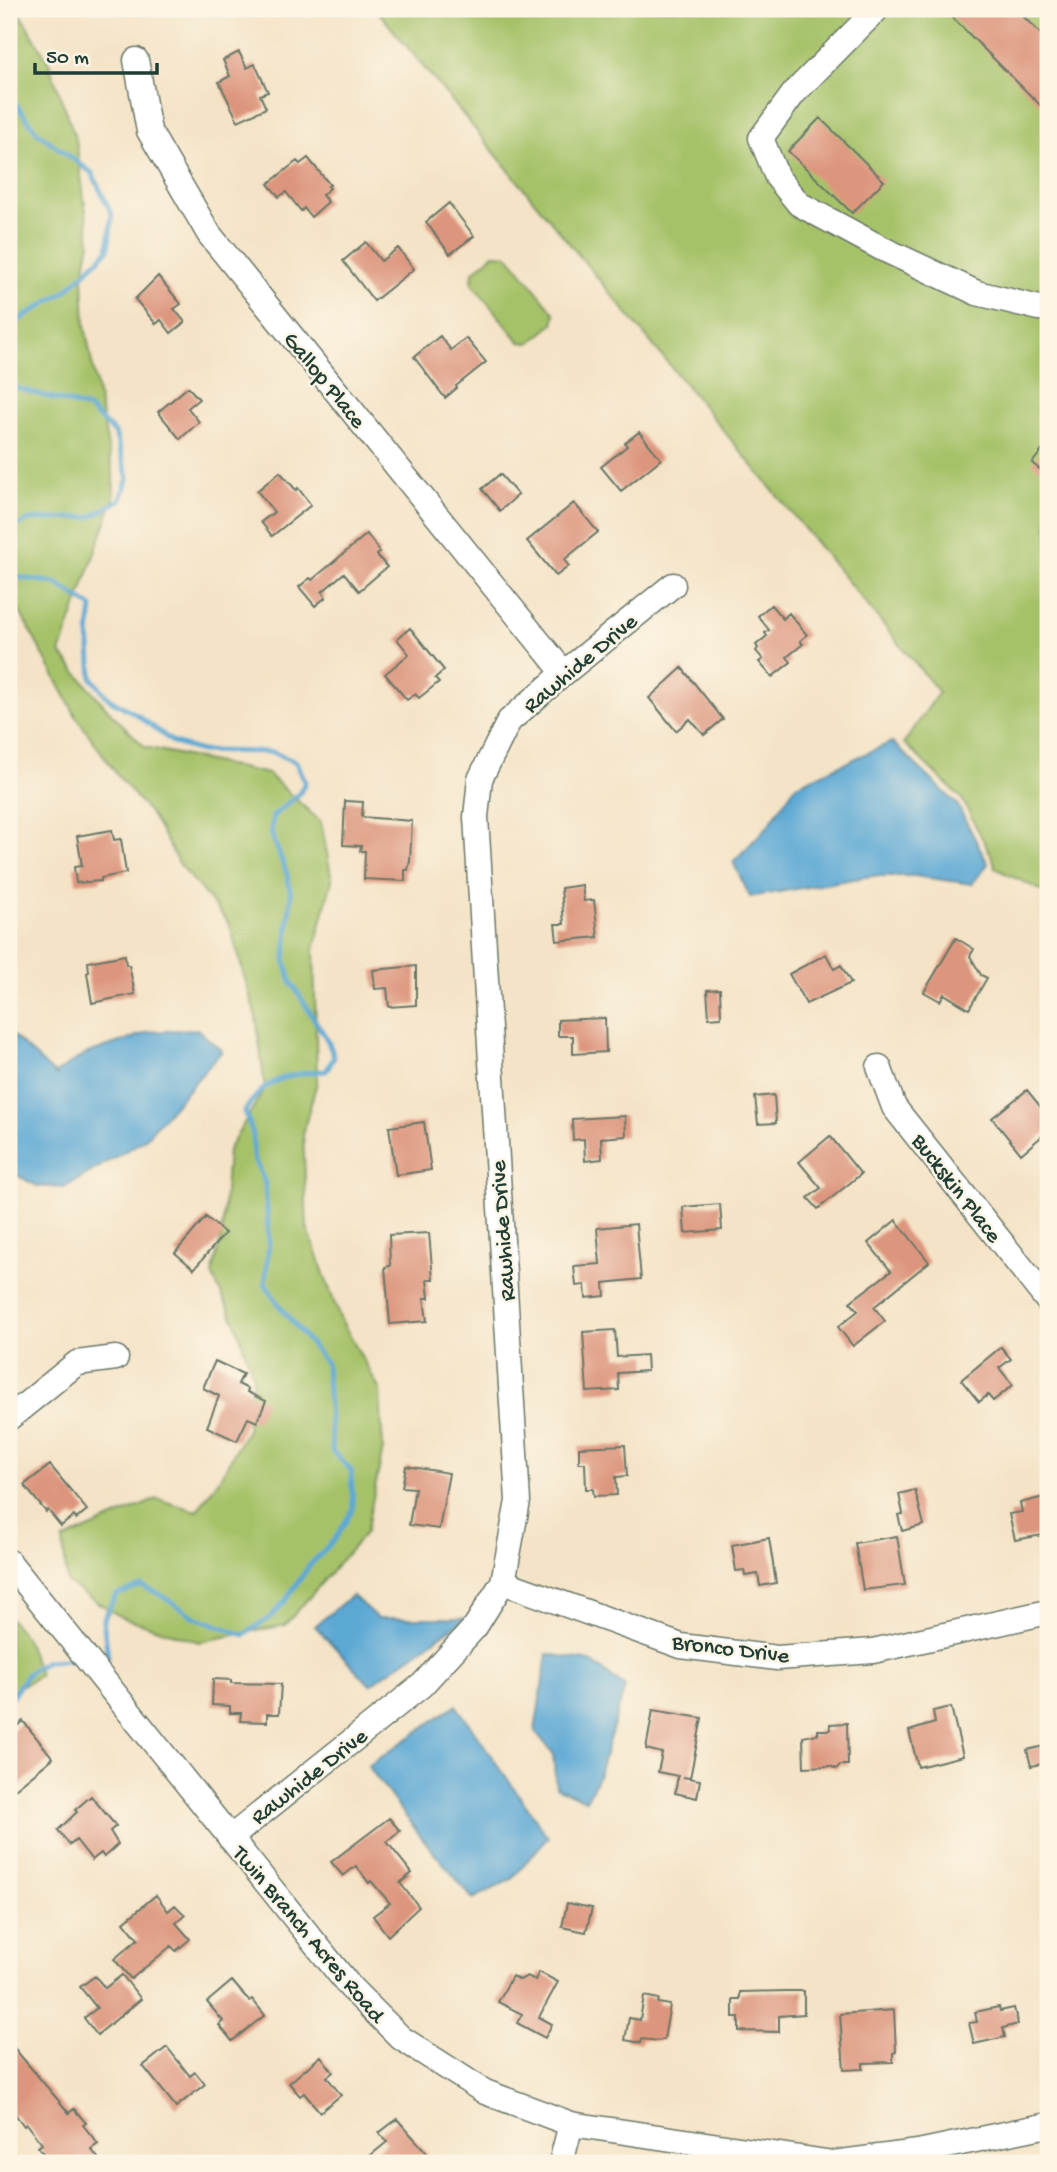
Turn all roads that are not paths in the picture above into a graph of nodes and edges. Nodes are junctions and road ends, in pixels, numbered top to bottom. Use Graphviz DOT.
graph roads {
  1 [pos="877,9"];
  2 [pos="136,60"];
  3 [pos="1048,308"];
  4 [pos="673,585"];
  5 [pos="564,673"];
  6 [pos="879,1067"];
  7 [pos="1048,1301"];
  8 [pos="116,1358"];
  9 [pos="9,1418"];
  10 [pos="9,1562"];
  11 [pos="503,1582"];
  12 [pos="1048,1612"];
  13 [pos="230,1838"];
  14 [pos="571,2124"];
  15 [pos="1048,2125"];
  16 [pos="561,2163"];
  1 -- 3 [label="street"];
  2 -- 5 [label="street, Gallop Place"];
  4 -- 5 [label="street, Rawhide Drive"];
  5 -- 11 [label="street, Rawhide Drive"];
  6 -- 7 [label="street, Buckskin Place"];
  8 -- 9 [label="street"];
  10 -- 13 [label="street, Twin Branch Acres Road"];
  11 -- 12 [label="street, Bronco Drive"];
  11 -- 13 [label="street, Rawhide Drive"];
  13 -- 14 [label="street, Twin Branch Acres Road"];
  14 -- 15 [label="street, Twin Branch Acres Road"];
  14 -- 16 [label="street"];
}
